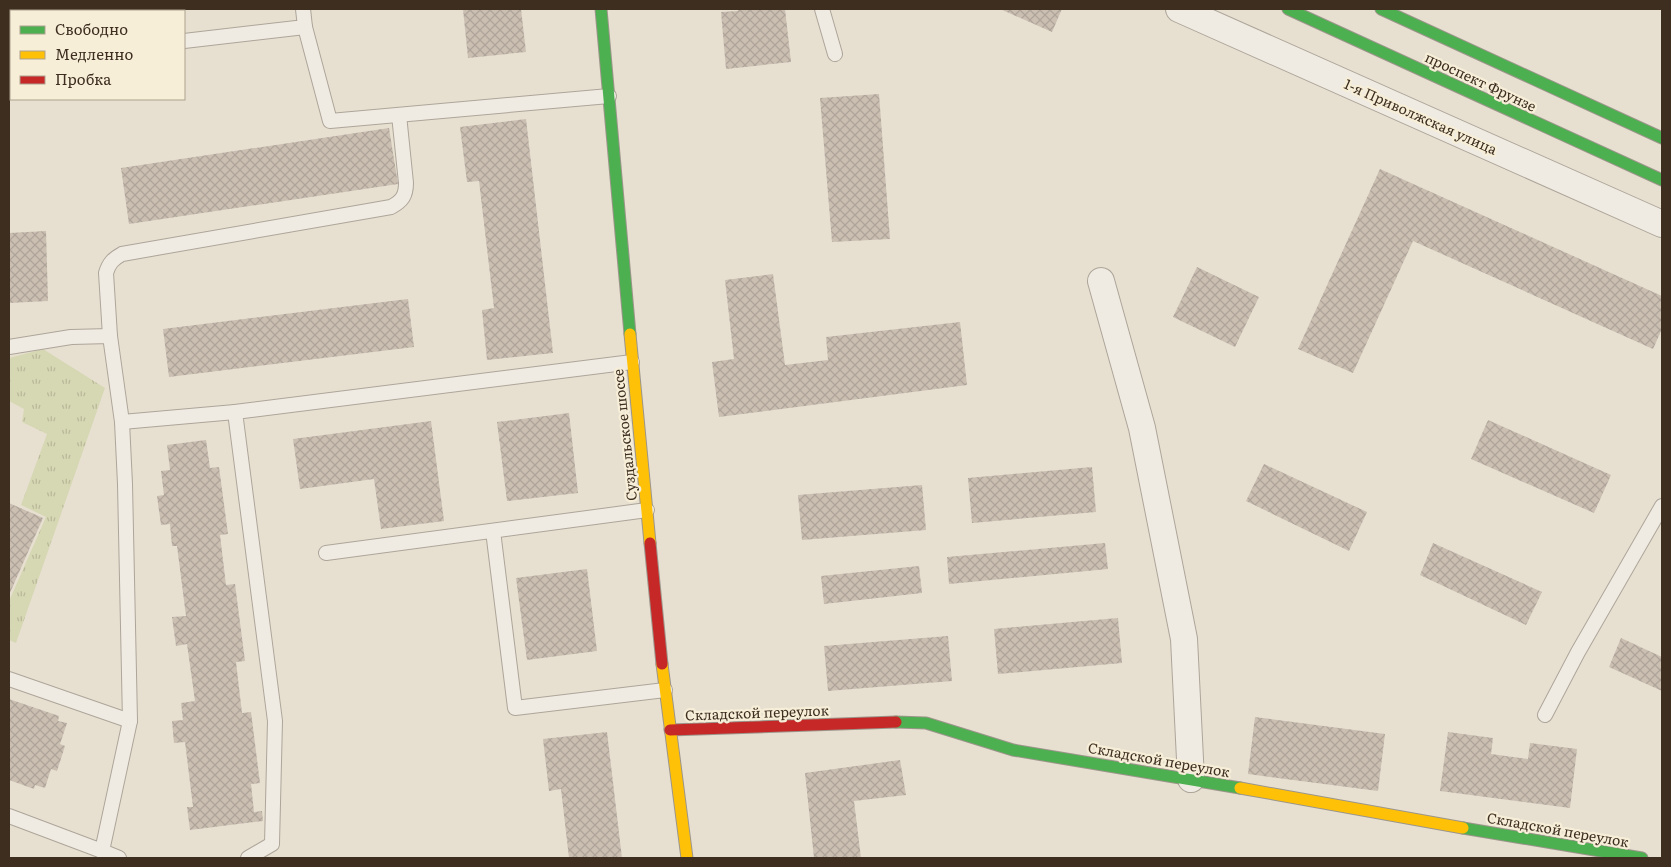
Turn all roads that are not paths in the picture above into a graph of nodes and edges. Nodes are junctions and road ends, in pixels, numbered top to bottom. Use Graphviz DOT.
graph roads {
  1 [pos="303,9"];
  2 [pos="601,9"];
  3 [pos="822,9"];
  4 [pos="1179,9"];
  5 [pos="1288,9"];
  6 [pos="1381,9"];
  7 [pos="305,27"];
  8 [pos="185,41"];
  9 [pos="835,54"];
  10 [pos="609,96"];
  11 [pos="399,115"];
  12 [pos="1662,138"];
  13 [pos="1662,180"];
  14 [pos="1662,224"];
  15 [pos="1101,281"];
  16 [pos="110,336"];
  17 [pos="9,347"];
  18 [pos="632,362"];
  19 [pos="235,412"];
  20 [pos="122,422"];
  21 [pos="1662,506"];
  22 [pos="647,510"];
  23 [pos="1658,524"];
  24 [pos="493,530"];
  25 [pos="326,553"];
  26 [pos="9,679"];
  27 [pos="665,690"];
  28 [pos="1545,715"];
  29 [pos="130,720"];
  30 [pos="670,730"];
  31 [pos="1191,779"];
  32 [pos="9,816"];
  33 [pos="102,851"];
  34 [pos="120,858"];
  35 [pos="248,858"];
  36 [pos="687,858"];
  37 [pos="1642,858"];
  1 -- 7 [label="lane"];
  2 -- 10 [label="main road, Суздальское шоссе"];
  3 -- 9 [label="lane"];
  4 -- 14 [label="street, 1-я Приволжская улица"];
  5 -- 13 [label="main road, проспект Фрунзе"];
  6 -- 12 [label="main road, проспект Фрунзе"];
  7 -- 8 [label="lane"];
  7 -- 11 [label="lane"];
  10 -- 11 [label="lane"];
  10 -- 18 [label="main road, Суздальское шоссе"];
  11 -- 16 [label="lane"];
  15 -- 31 [label="street"];
  16 -- 17 [label="lane"];
  16 -- 20 [label="lane"];
  18 -- 19 [label="lane"];
  18 -- 22 [label="main road, Суздальское шоссе"];
  19 -- 20 [label="lane"];
  19 -- 35 [label="lane"];
  20 -- 29 [label="lane"];
  21 -- 23 [label="lane"];
  22 -- 24 [label="lane"];
  22 -- 27 [label="main road, Суздальское шоссе"];
  23 -- 28 [label="lane"];
  24 -- 25 [label="lane"];
  24 -- 27 [label="lane"];
  26 -- 29 [label="lane"];
  27 -- 30 [label="main road, Суздальское шоссе"];
  29 -- 33 [label="lane"];
  30 -- 31 [label="main road, Складской переулок"];
  30 -- 36 [label="main road, Суздальское шоссе"];
  31 -- 37 [label="main road, Складской переулок"];
  32 -- 33 [label="lane"];
  33 -- 34 [label="lane"];
}
